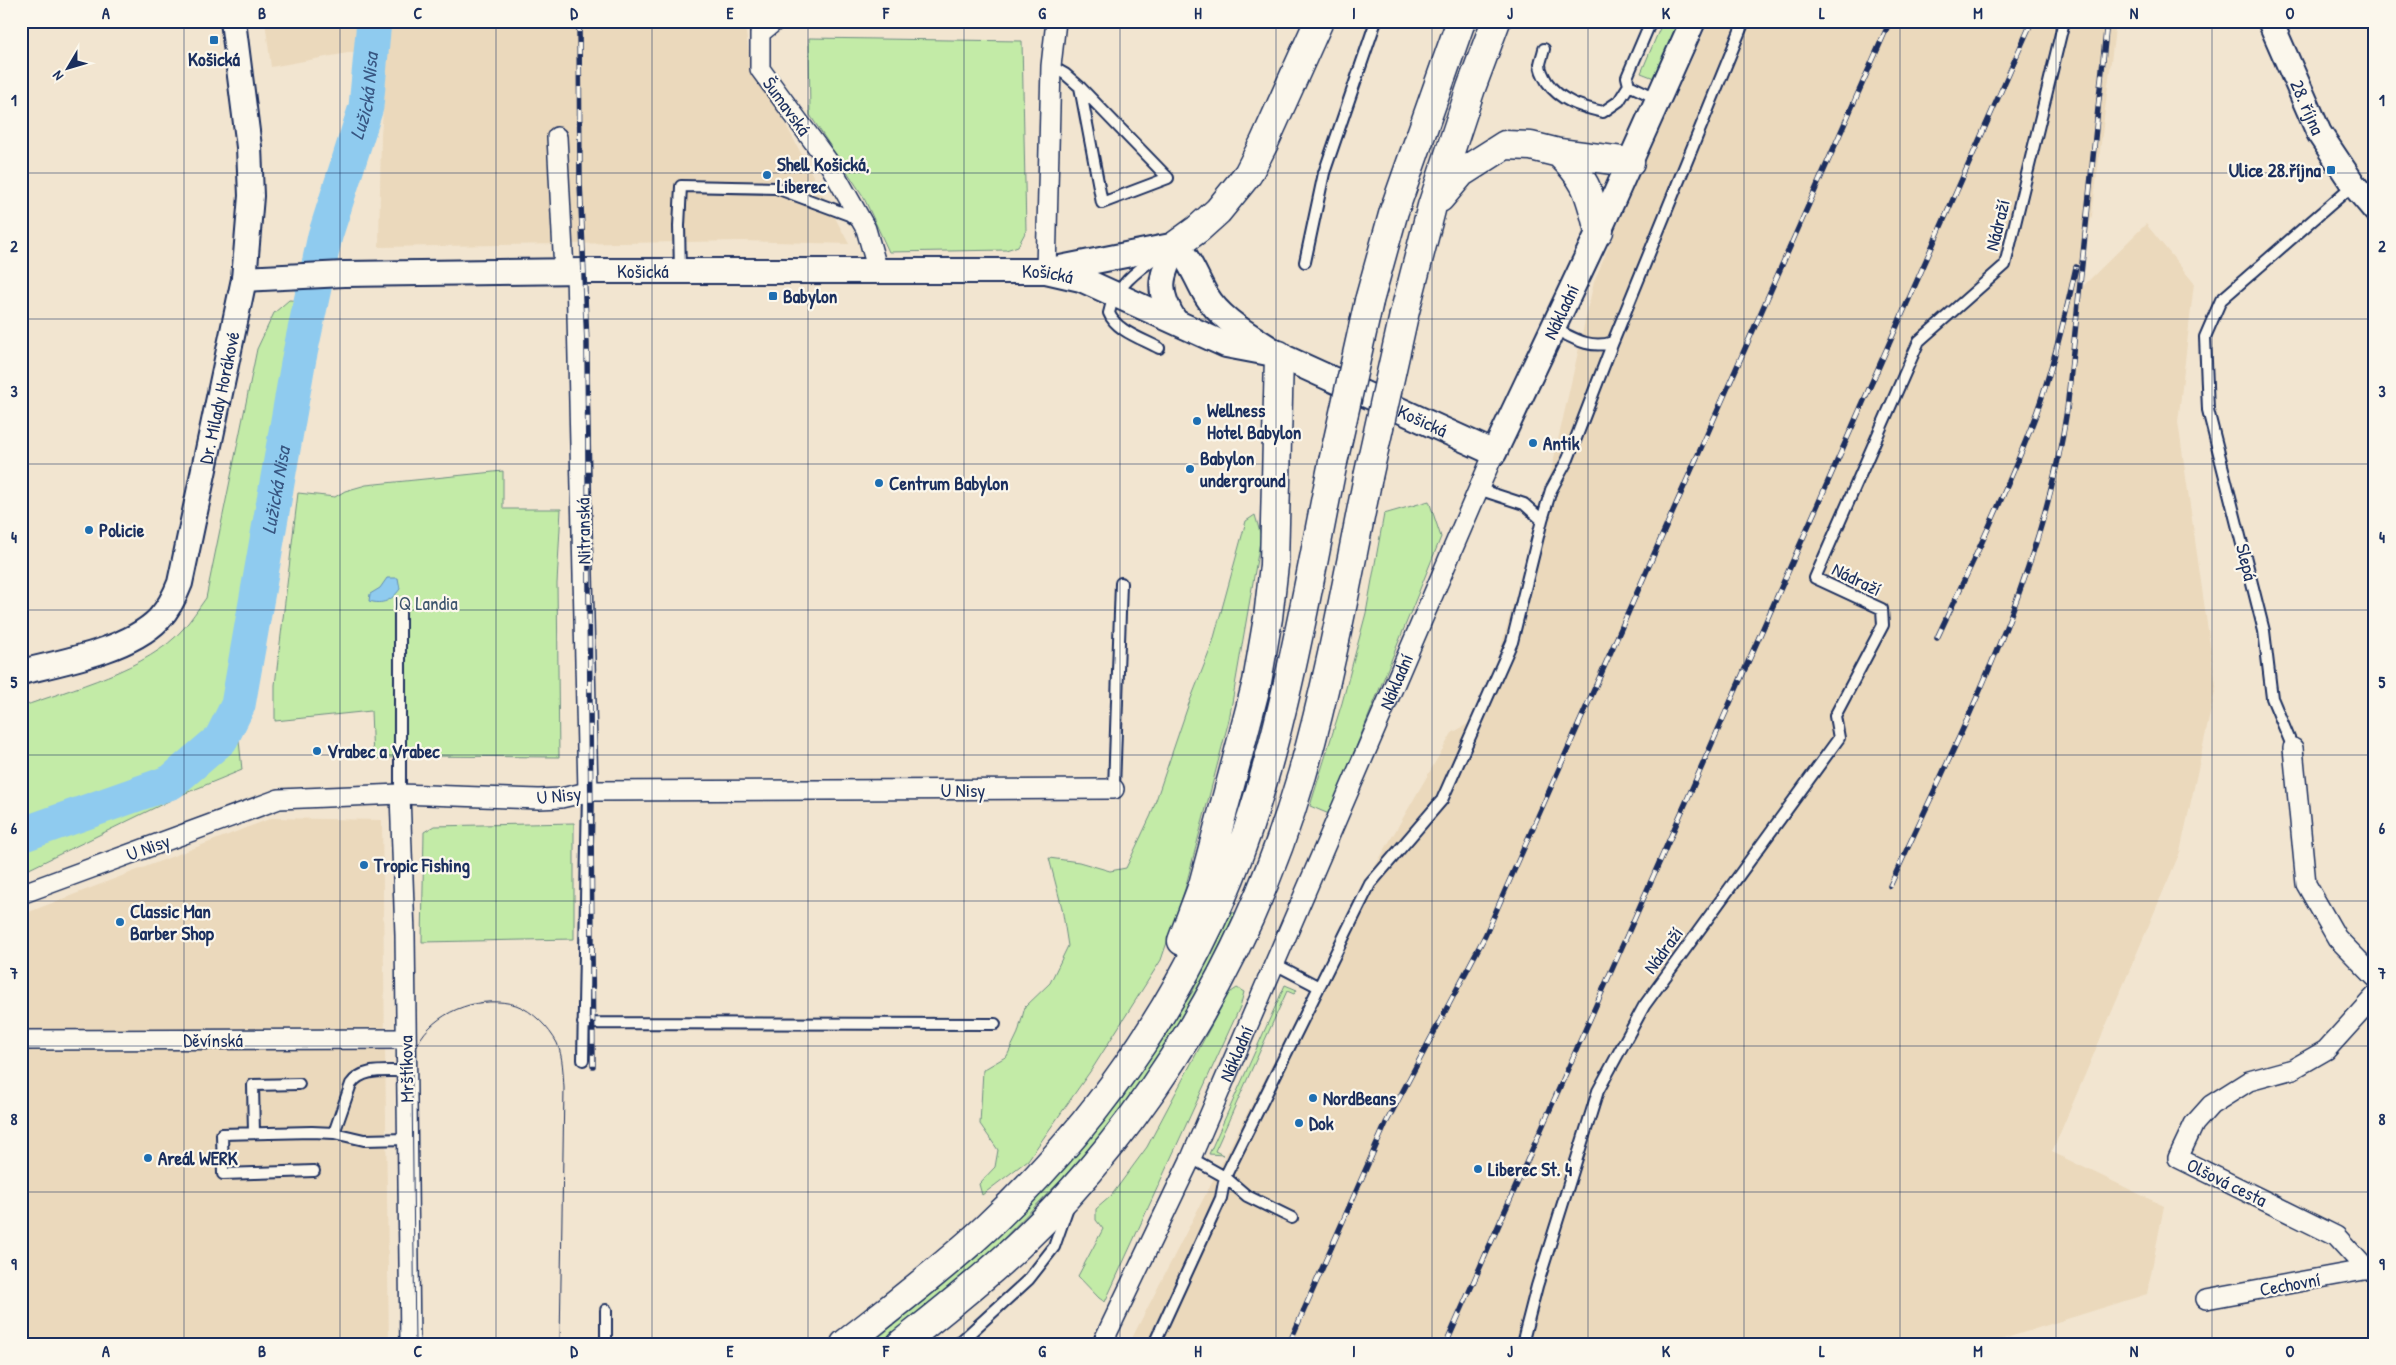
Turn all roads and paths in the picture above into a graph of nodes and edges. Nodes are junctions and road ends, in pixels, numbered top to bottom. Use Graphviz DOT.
graph roads {
  1 [pos="233,21"];
  2 [pos="775,21"];
  3 [pos="1056,21"];
  4 [pos="1318,21"];
  5 [pos="1376,21"];
  6 [pos="1445,21"];
  7 [pos="1461,21"];
  8 [pos="1496,21"];
  9 [pos="1651,21"];
  10 [pos="1693,21"];
  11 [pos="1744,21"];
  12 [pos="2064,21"];
  13 [pos="2270,21"];
  14 [pos="1544,49"];
  15 [pos="1050,66"];
  16 [pos="1629,85"];
  17 [pos="1080,86"];
  18 [pos="1658,99"];
  19 [pos="1423,123"];
  20 [pos="557,137"];
  21 [pos="1559,153"];
  22 [pos="1630,162"];
  23 [pos="2353,184"];
  24 [pos="1432,206"];
  25 [pos="2375,210"];
  26 [pos="866,229"];
  27 [pos="1599,231"];
  28 [pos="1176,244"];
  29 [pos="1305,262"];
  30 [pos="570,271"];
  31 [pos="680,271"];
  32 [pos="878,271"];
  33 [pos="1046,271"];
  34 [pos="244,279"];
  35 [pos="1116,294"];
  36 [pos="1174,321"];
  37 [pos="1553,328"];
  38 [pos="1613,342"];
  39 [pos="1159,348"];
  40 [pos="1279,355"];
  41 [pos="1494,453"];
  42 [pos="1478,489"];
  43 [pos="1542,520"];
  44 [pos="1120,583"];
  45 [pos="400,610"];
  46 [pos="22,667"];
  47 [pos="2293,748"];
  48 [pos="1114,789"];
  49 [pos="588,792"];
  50 [pos="400,794"];
  51 [pos="21,894"];
  52 [pos="1275,964"];
  53 [pos="2375,977"];
  54 [pos="1319,987"];
  55 [pos="2375,996"];
  56 [pos="583,1023"];
  57 [pos="995,1024"];
  58 [pos="406,1039"];
  59 [pos="21,1040"];
  60 [pos="583,1060"];
  61 [pos="406,1071"];
  62 [pos="1119,1078"];
  63 [pos="299,1084"];
  64 [pos="254,1133"];
  65 [pos="334,1133"];
  66 [pos="407,1139"];
  67 [pos="1191,1158"];
  68 [pos="314,1171"];
  69 [pos="1225,1177"];
  70 [pos="1074,1187"];
  71 [pos="1292,1218"];
  72 [pos="2371,1269"];
  73 [pos="2206,1299"];
  74 [pos="606,1310"];
  75 [pos="410,1344"];
  76 [pos="606,1344"];
  77 [pos="845,1344"];
  78 [pos="901,1344"];
  79 [pos="958,1344"];
  80 [pos="1102,1344"];
  81 [pos="1154,1344"];
  82 [pos="1522,1344"];
  1 -- 34 [label="street, Dr. Milady Horákové"];
  2 -- 26 [label="street, Šumavská"];
  3 -- 15 [label="street"];
  4 -- 28 [label="highway"];
  5 -- 29 [label="lane"];
  6 -- 19 [label="highway"];
  7 -- 19 [label="highway"];
  8 -- 24 [label="highway"];
  9 -- 16 [label="lane"];
  10 -- 18 [label="street, Nákladní"];
  11 -- 38 [label="lane"];
  12 -- 82 [label="lane, Nádraží"];
  13 -- 23 [label="street, 28. října"];
  14 -- 16 [label="lane"];
  15 -- 17 [label="lane"];
  15 -- 33 [label="street"];
  16 -- 18 [label="lane"];
  17 -- 17 [label="lane"];
  18 -- 22 [label="street, Nákladní"];
  19 -- 62 [label="highway, bridge"];
  20 -- 30 [label="street"];
  21 -- 22 [label="highway"];
  21 -- 24 [label="highway"];
  21 -- 27 [label="highway"];
  22 -- 27 [label="street, Nákladní"];
  23 -- 25 [label="street, 28. října"];
  23 -- 47 [label="lane, Slepá"];
  24 -- 70 [label="highway, bridge"];
  26 -- 31 [label="lane"];
  26 -- 32 [label="street, Šumavská"];
  27 -- 37 [label="street, Nákladní"];
  28 -- 33 [label="street"];
  28 -- 35 [label="lane"];
  28 -- 36 [label="street"];
  28 -- 40 [label="street"];
  30 -- 31 [label="street, Košická"];
  30 -- 34 [label="street, Košická"];
  30 -- 49 [label="street, Nitranská"];
  31 -- 32 [label="street, Košická"];
  32 -- 33 [label="street, Košická"];
  33 -- 35 [label="street, Košická"];
  34 -- 46 [label="street, Dr. Milady Horákové"];
  35 -- 36 [label="street, Košická"];
  35 -- 39 [label="lane"];
  36 -- 40 [label="street, Košická"];
  37 -- 38 [label="lane"];
  37 -- 41 [label="street, Nákladní"];
  38 -- 43 [label="lane"];
  40 -- 41 [label="street, Košická"];
  40 -- 62 [label="highway"];
  41 -- 42 [label="street, Nákladní"];
  42 -- 43 [label="lane"];
  42 -- 52 [label="street, Nákladní"];
  43 -- 54 [label="lane"];
  44 -- 48 [label="lane"];
  45 -- 50 [label="lane"];
  47 -- 53 [label="street, Slepá"];
  48 -- 49 [label="street, U Nisy"];
  49 -- 50 [label="street, U Nisy"];
  49 -- 56 [label="lane"];
  50 -- 51 [label="street, U Nisy"];
  50 -- 58 [label="street, Mrštíkova"];
  52 -- 54 [label="lane"];
  52 -- 67 [label="street, Nákladní"];
  54 -- 69 [label="lane"];
  55 -- 72 [label="street, Olšová cesta"];
  56 -- 57 [label="lane"];
  56 -- 60 [label="lane"];
  58 -- 59 [label="street, Děvínská"];
  58 -- 61 [label="street, Mrštíkova"];
  61 -- 65 [label="lane"];
  61 -- 66 [label="street, Mrštíkova"];
  62 -- 77 [label="highway"];
  63 -- 64 [label="lane"];
  64 -- 65 [label="lane"];
  64 -- 68 [label="lane"];
  65 -- 66 [label="lane"];
  66 -- 75 [label="street, Mrštíkova"];
  67 -- 69 [label="lane"];
  67 -- 80 [label="street, Nákladní"];
  69 -- 71 [label="lane"];
  69 -- 81 [label="lane"];
  70 -- 78 [label="highway"];
  70 -- 79 [label="lane"];
  72 -- 73 [label="street, Cechovní"];
  74 -- 76 [label="lane"];
}
